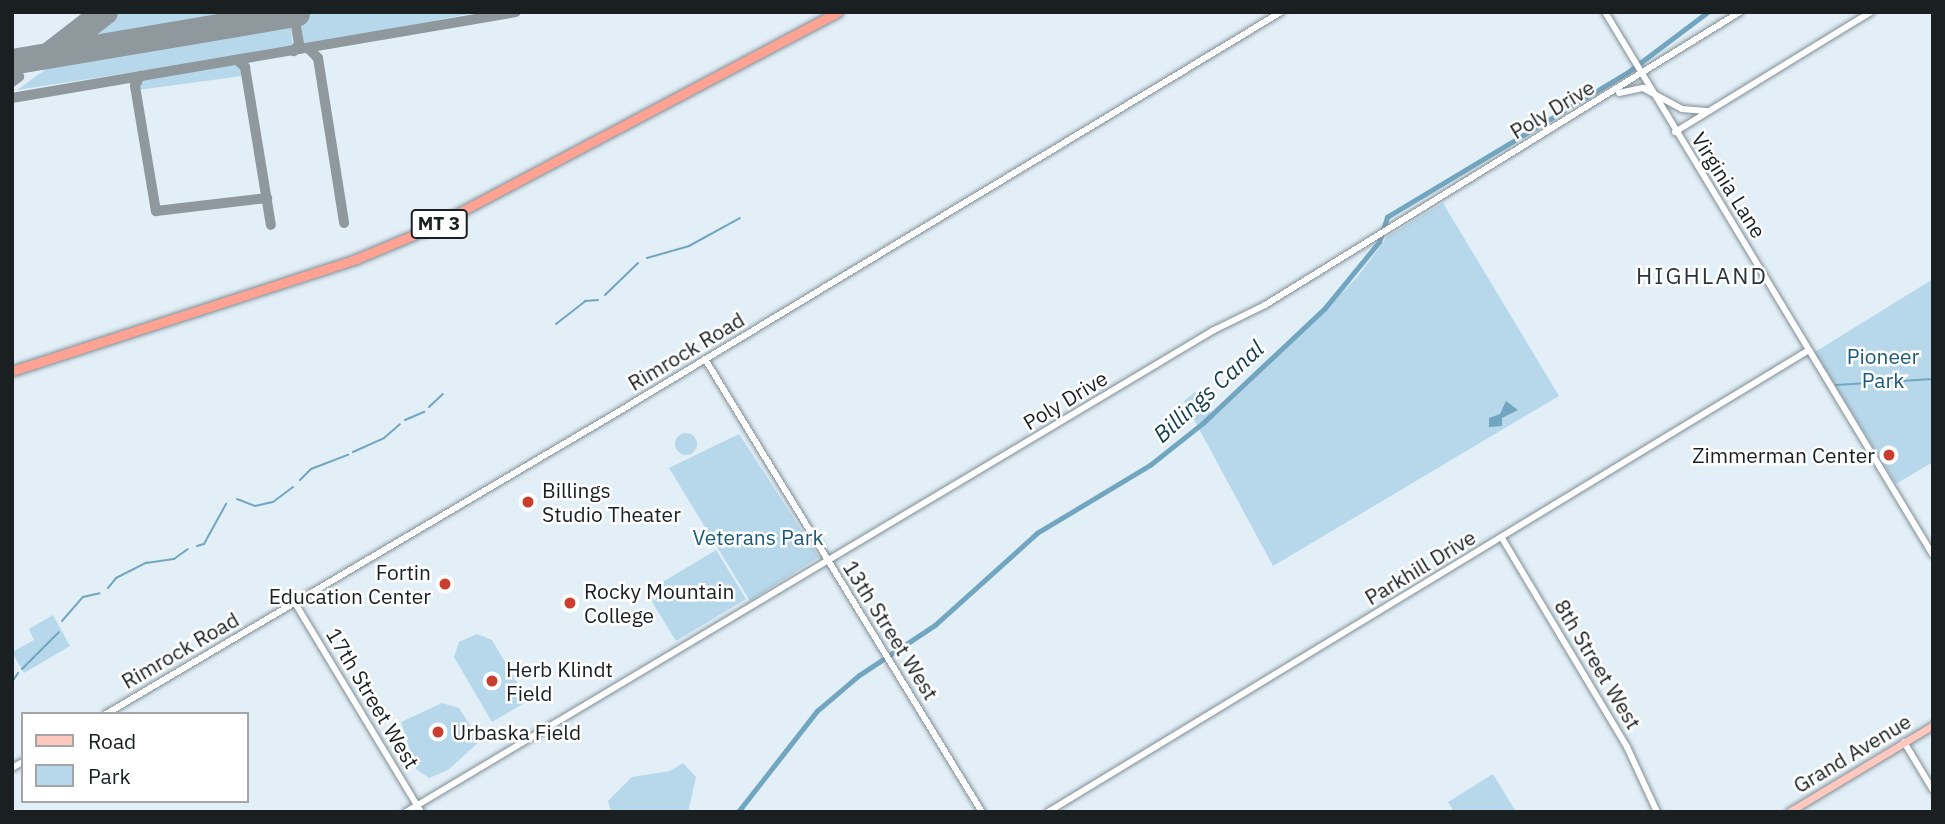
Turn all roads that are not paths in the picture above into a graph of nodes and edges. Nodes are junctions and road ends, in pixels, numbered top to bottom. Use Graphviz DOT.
graph roads {
  1 [pos="838,12"];
  2 [pos="1280,12"];
  3 [pos="1605,12"];
  4 [pos="1740,12"];
  5 [pos="1871,12"];
  6 [pos="1638,69"];
  7 [pos="1653,92"];
  8 [pos="1603,99"];
  9 [pos="1708,110"];
  10 [pos="1675,132"];
  11 [pos="1809,350"];
  12 [pos="705,359"];
  13 [pos="12,371"];
  14 [pos="1502,538"];
  15 [pos="1933,555"];
  16 [pos="827,561"];
  17 [pos="295,603"];
  18 [pos="109,712"];
  19 [pos="1933,725"];
  20 [pos="1904,742"];
  21 [pos="1933,790"];
  22 [pos="417,805"];
  23 [pos="405,812"];
  24 [pos="421,812"];
  25 [pos="982,812"];
  26 [pos="1048,812"];
  27 [pos="1657,812"];
  28 [pos="1789,812"];
  1 -- 13 [label="highway, MT 3"];
  2 -- 12 [label="street, Rimrock Road"];
  3 -- 6 [label="street, Virginia Lane"];
  4 -- 6 [label="street, Poly Drive"];
  5 -- 9 [label="street"];
  6 -- 7 [label="street, Virginia Lane"];
  6 -- 8 [label="street, Poly Drive"];
  7 -- 8 [label="street"];
  7 -- 9 [label="street"];
  7 -- 10 [label="street, Virginia Lane"];
  8 -- 16 [label="street, Poly Drive"];
  9 -- 10 [label="street"];
  10 -- 11 [label="street, Virginia Lane"];
  11 -- 14 [label="street, Parkhill Drive"];
  11 -- 15 [label="street, Virginia Lane"];
  12 -- 16 [label="street, 13th Street West"];
  12 -- 17 [label="street, Rimrock Road"];
  14 -- 26 [label="street, Parkhill Drive"];
  14 -- 27 [label="street, 8th Street West"];
  16 -- 22 [label="street, Poly Drive"];
  16 -- 25 [label="street, 13th Street West"];
  17 -- 18 [label="street, Rimrock Road"];
  17 -- 22 [label="street, 17th Street West"];
  19 -- 20 [label="main road, Grand Avenue"];
  20 -- 21 [label="street"];
  20 -- 28 [label="main road, Grand Avenue"];
  22 -- 23 [label="street, Poly Drive"];
  22 -- 24 [label="street, 17th Street West"];
}
